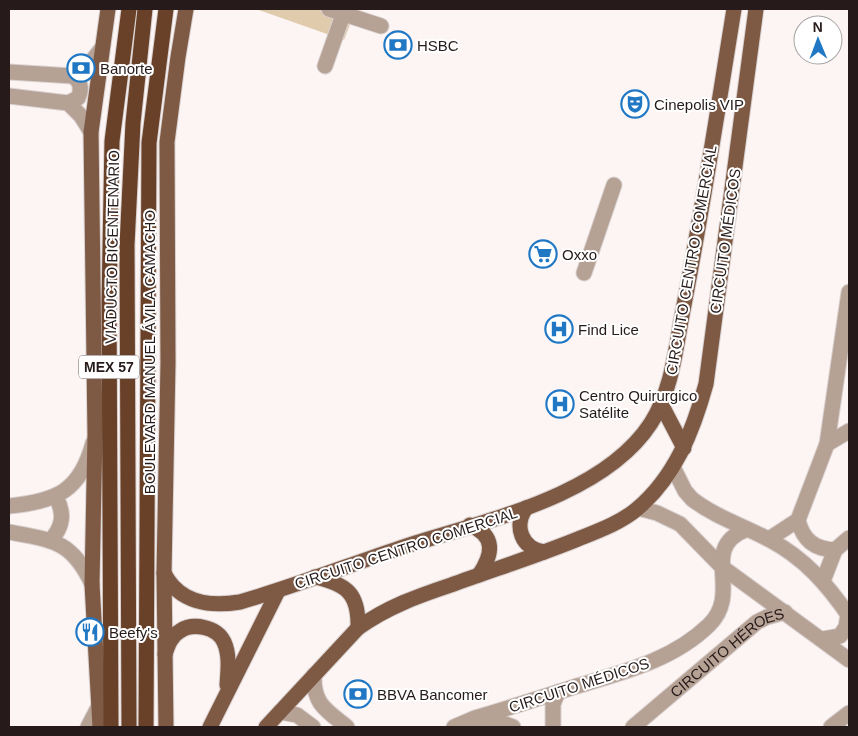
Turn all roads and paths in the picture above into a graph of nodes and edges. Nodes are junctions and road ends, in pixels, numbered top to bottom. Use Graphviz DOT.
graph roads {
  1 [pos="108,9"];
  2 [pos="129,9"];
  3 [pos="145,9"];
  4 [pos="166,9"];
  5 [pos="186,9"];
  6 [pos="734,9"];
  7 [pos="756,9"];
  8 [pos="339,10"];
  9 [pos="381,26"];
  10 [pos="102,48"];
  11 [pos="325,66"];
  12 [pos="9,72"];
  13 [pos="73,76"];
  14 [pos="9,96"];
  15 [pos="68,104"];
  16 [pos="91,132"];
  17 [pos="614,185"];
  18 [pos="584,273"];
  19 [pos="849,292"];
  20 [pos="661,404"];
  21 [pos="849,431"];
  22 [pos="96,434"];
  23 [pos="827,444"];
  24 [pos="684,448"];
  25 [pos="673,467"];
  26 [pos="56,497"];
  27 [pos="9,506"];
  28 [pos="526,508"];
  29 [pos="638,508"];
  30 [pos="798,520"];
  31 [pos="470,525"];
  32 [pos="745,530"];
  33 [pos="9,532"];
  34 [pos="849,538"];
  35 [pos="769,539"];
  36 [pos="50,541"];
  37 [pos="835,550"];
  38 [pos="544,552"];
  39 [pos="722,567"];
  40 [pos="164,573"];
  41 [pos="479,575"];
  42 [pos="315,577"];
  43 [pos="824,581"];
  44 [pos="92,584"];
  45 [pos="278,591"];
  46 [pos="785,612"];
  47 [pos="849,615"];
  48 [pos="358,628"];
  49 [pos="822,639"];
  50 [pos="164,657"];
  51 [pos="849,660"];
  52 [pos="314,675"];
  53 [pos="558,692"];
  54 [pos="226,693"];
  55 [pos="100,704"];
  56 [pos="280,712"];
  57 [pos="849,712"];
  58 [pos="475,718"];
  59 [pos="88,727"];
  60 [pos="100,727"];
  61 [pos="111,727"];
  62 [pos="129,727"];
  63 [pos="146,727"];
  64 [pos="166,727"];
  65 [pos="210,727"];
  66 [pos="266,727"];
  67 [pos="313,727"];
  68 [pos="346,727"];
  69 [pos="454,727"];
  70 [pos="513,727"];
  71 [pos="553,727"];
  72 [pos="633,727"];
  73 [pos="832,727"];
  1 -- 10 [label="main road"];
  2 -- 61 [label="highway, MEX 57"];
  3 -- 62 [label="highway, VIADUCTO BICENTENARIO"];
  4 -- 63 [label="highway, BOULEVARD MANUEL ÁVILA CAMACHO / MEX 57"];
  5 -- 40 [label="main road, BOULEVARD MANUEL ÁVILA CAMACHO"];
  6 -- 20 [label="main road, CIRCUITO CENTRO COMERCIAL"];
  7 -- 24 [label="main road, CIRCUITO MÉDICOS"];
  8 -- 9 [label="street"];
  8 -- 11 [label="street"];
  10 -- 13 [label="street"];
  10 -- 16 [label="main road"];
  12 -- 13 [label="street"];
  13 -- 15 [label="street"];
  14 -- 15 [label="street"];
  15 -- 16 [label="street"];
  16 -- 22 [label="main road"];
  17 -- 18 [label="street"];
  19 -- 23 [label="street"];
  20 -- 24 [label="main road"];
  20 -- 28 [label="main road, CIRCUITO CENTRO COMERCIAL"];
  21 -- 23 [label="street"];
  22 -- 26 [label="street"];
  22 -- 44 [label="main road"];
  23 -- 30 [label="street"];
  24 -- 25 [label="main road, CIRCUITO MÉDICOS"];
  25 -- 29 [label="main road, CIRCUITO MÉDICOS"];
  25 -- 32 [label="street"];
  26 -- 27 [label="street"];
  26 -- 36 [label="street"];
  28 -- 31 [label="main road, CIRCUITO CENTRO COMERCIAL"];
  28 -- 38 [label="main road"];
  29 -- 38 [label="main road, CIRCUITO MÉDICOS"];
  29 -- 39 [label="street"];
  30 -- 35 [label="street"];
  30 -- 37 [label="street"];
  31 -- 41 [label="main road"];
  31 -- 42 [label="main road, CIRCUITO CENTRO COMERCIAL"];
  32 -- 35 [label="street"];
  32 -- 39 [label="street, CIRCUITO MÉDICOS"];
  33 -- 36 [label="street"];
  34 -- 37 [label="street"];
  35 -- 43 [label="street"];
  36 -- 44 [label="street"];
  37 -- 43 [label="street"];
  38 -- 41 [label="main road, CIRCUITO MÉDICOS"];
  39 -- 46 [label="street"];
  39 -- 53 [label="street, CIRCUITO MÉDICOS"];
  40 -- 45 [label="main road, CIRCUITO CENTRO COMERCIAL"];
  40 -- 50 [label="main road, BOULEVARD MANUEL ÁVILA CAMACHO"];
  41 -- 48 [label="main road, CIRCUITO MÉDICOS"];
  42 -- 45 [label="main road, CIRCUITO CENTRO COMERCIAL"];
  42 -- 48 [label="main road"];
  43 -- 47 [label="street"];
  44 -- 55 [label="main road"];
  45 -- 54 [label="main road"];
  46 -- 49 [label="street, CIRCUITO HÉROES"];
  46 -- 72 [label="street, CIRCUITO HÉROES"];
  47 -- 49 [label="street"];
  48 -- 52 [label="main road, CIRCUITO MÉDICOS"];
  49 -- 51 [label="street, CIRCUITO HÉROES"];
  50 -- 54 [label="main road"];
  50 -- 64 [label="main road, BOULEVARD MANUEL ÁVILA CAMACHO"];
  52 -- 56 [label="main road, CIRCUITO MÉDICOS"];
  52 -- 68 [label="street"];
  53 -- 58 [label="street, CIRCUITO MÉDICOS"];
  53 -- 71 [label="street"];
  54 -- 65 [label="main road"];
  55 -- 59 [label="street"];
  55 -- 60 [label="main road"];
  56 -- 66 [label="main road, CIRCUITO MÉDICOS"];
  56 -- 67 [label="street"];
  57 -- 73 [label="street"];
  58 -- 69 [label="street, CIRCUITO MÉDICOS"];
  58 -- 70 [label="street"];
}
